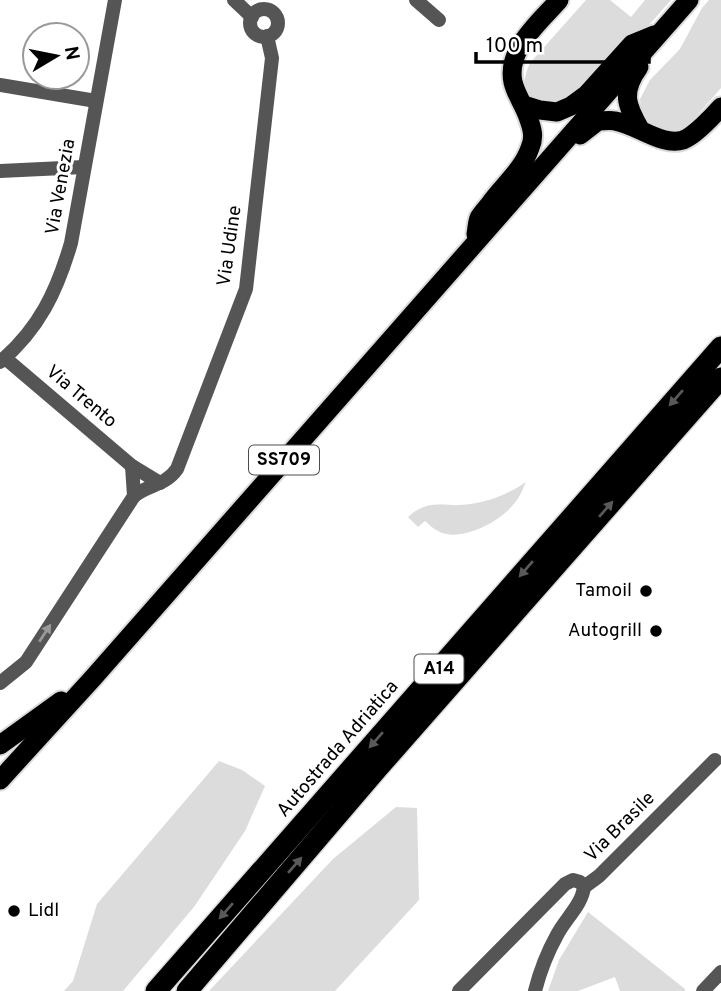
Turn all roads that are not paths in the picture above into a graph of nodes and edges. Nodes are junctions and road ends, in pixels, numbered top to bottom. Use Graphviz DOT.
graph roads {
  1 [pos="115,0"];
  2 [pos="234,0"];
  3 [pos="416,0"];
  4 [pos="559,0"];
  5 [pos="689,0"];
  6 [pos="274,6"];
  7 [pos="252,17"];
  8 [pos="439,20"];
  9 [pos="662,31"];
  10 [pos="267,36"];
  11 [pos="0,85"];
  12 [pos="96,101"];
  13 [pos="524,105"];
  14 [pos="721,107"];
  15 [pos="640,129"];
  16 [pos="84,167"];
  17 [pos="0,171"];
  18 [pos="535,173"];
  19 [pos="475,242"];
  20 [pos="721,347"];
  21 [pos="3,360"];
  22 [pos="721,378"];
  23 [pos="132,466"];
  24 [pos="160,483"];
  25 [pos="134,496"];
  26 [pos="93,678"];
  27 [pos="0,683"];
  28 [pos="0,745"];
  29 [pos="715,761"];
  30 [pos="0,780"];
  31 [pos="584,887"];
  32 [pos="721,972"];
  33 [pos="156,991"];
  34 [pos="187,991"];
  35 [pos="459,991"];
  36 [pos="535,991"];
  37 [pos="703,991"];
  1 -- 12 [label="street, Via Venezia"];
  2 -- 7 [label="street"];
  3 -- 8 [label="street"];
  4 -- 13 [label="highway"];
  5 -- 9 [label="highway, SS709"];
  6 -- 7 [label="street, Via Udine"];
  6 -- 10 [label="street, Via Udine"];
  7 -- 10 [label="street"];
  9 -- 13 [label="highway"];
  9 -- 15 [label="highway"];
  9 -- 18 [label="highway, SS709"];
  10 -- 24 [label="street, Via Udine"];
  11 -- 12 [label="street"];
  12 -- 16 [label="street, Via Venezia"];
  13 -- 19 [label="highway"];
  14 -- 15 [label="highway"];
  15 -- 18 [label="highway"];
  16 -- 17 [label="street"];
  16 -- 21 [label="street, Via Venezia"];
  18 -- 19 [label="highway, SS709"];
  19 -- 26 [label="highway, SS709"];
  20 -- 33 [label="highway, Autostrada Adriatica / A14, one-way"];
  21 -- 23 [label="street, Via Trento"];
  34 -- 22 [label="highway, A14, one-way"];
  23 -- 24 [label="street"];
  23 -- 25 [label="street"];
  24 -- 25 [label="street, Via Udine"];
  27 -- 25 [label="street, one-way"];
  26 -- 28 [label="highway"];
  26 -- 30 [label="highway, SS709"];
  29 -- 31 [label="street, Via Brasile"];
  31 -- 35 [label="street, Via Brasile"];
  31 -- 36 [label="street"];
  32 -- 37 [label="street"];
}
